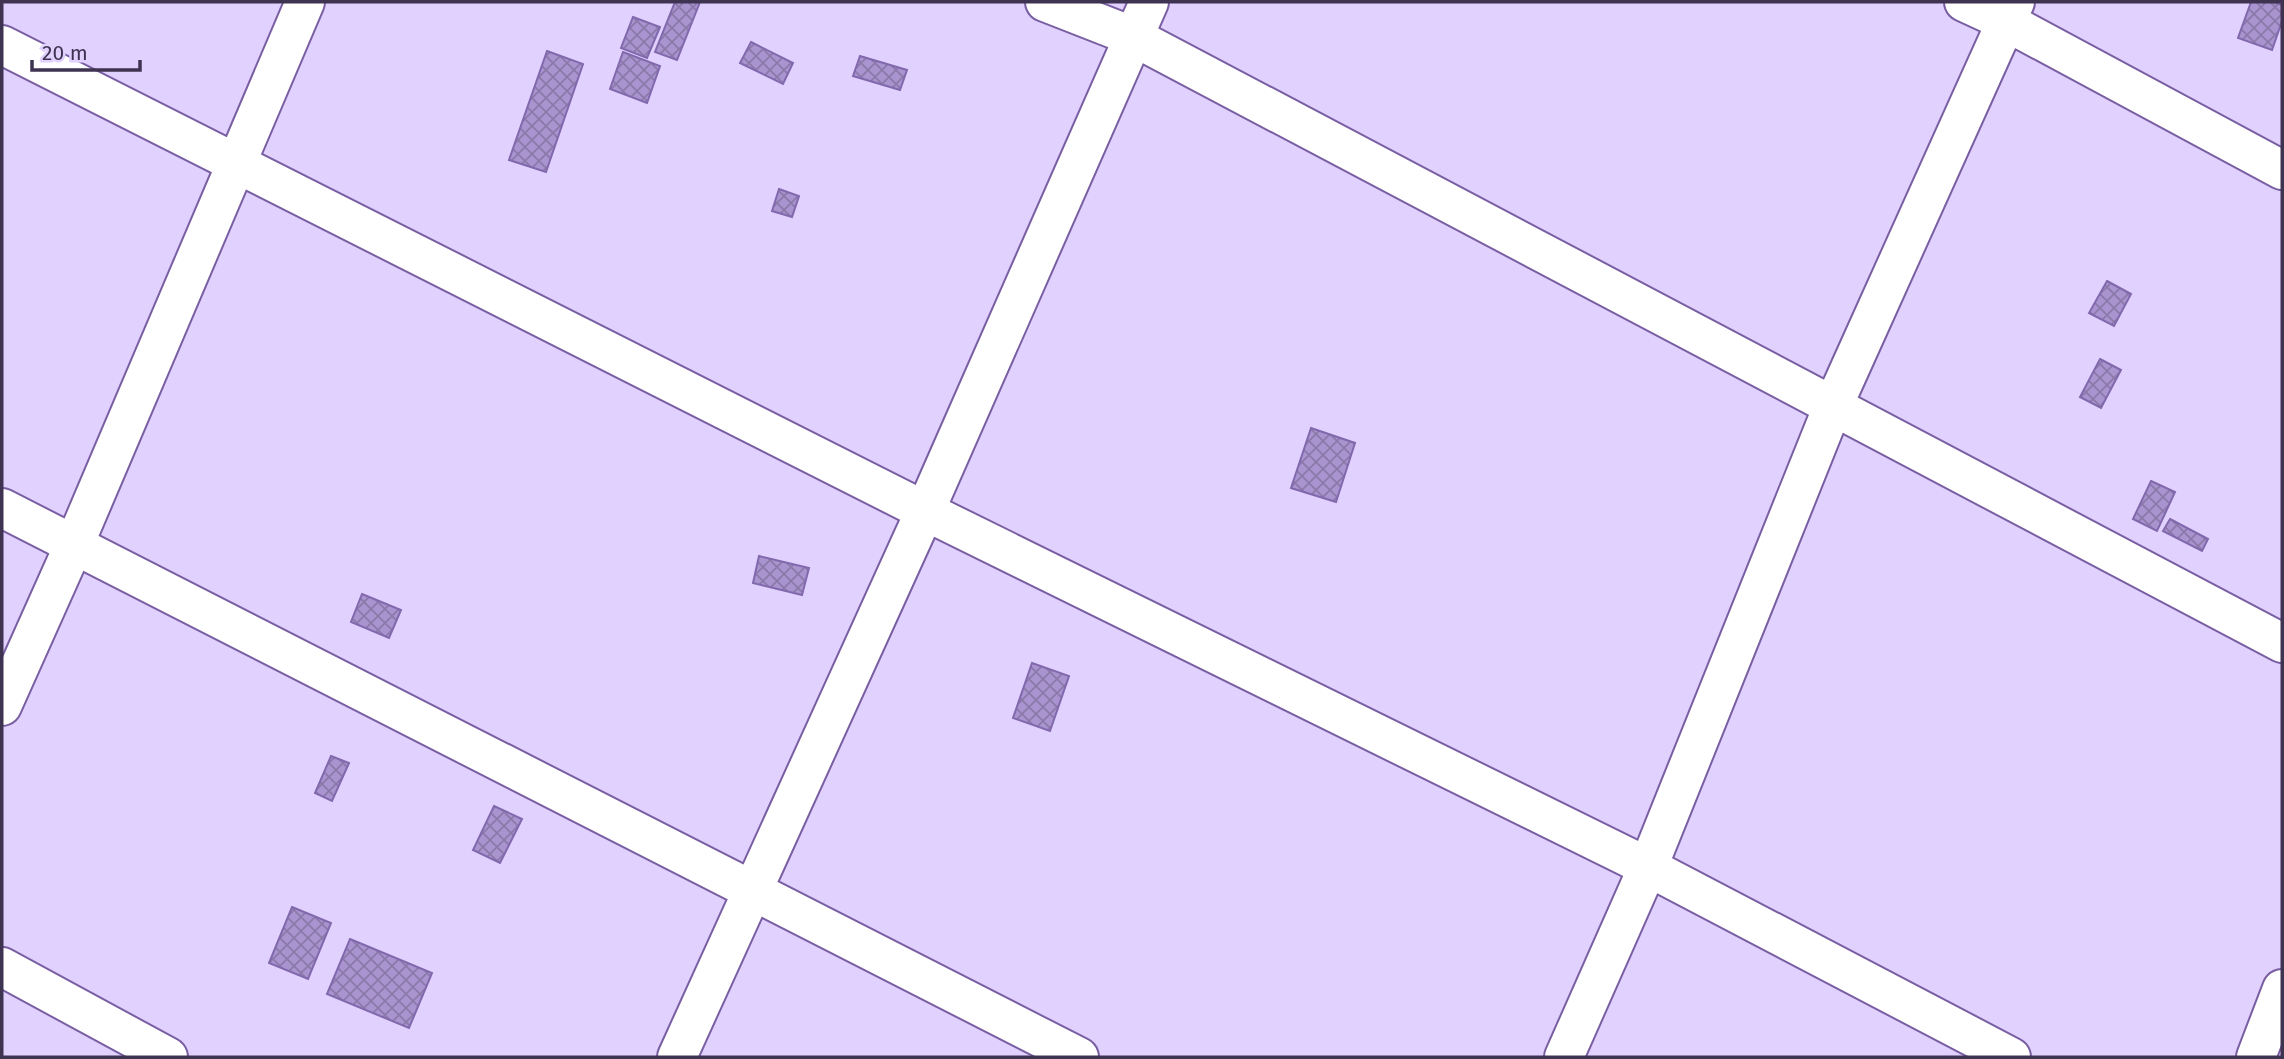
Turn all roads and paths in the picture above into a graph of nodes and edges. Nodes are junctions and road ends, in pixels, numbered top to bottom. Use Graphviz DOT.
graph roads {
  1 [pos="305,2"];
  2 [pos="1045,2"];
  3 [pos="1149,2"];
  4 [pos="1964,2"];
  5 [pos="2010,11"];
  6 [pos="1132,36"];
  7 [pos="2,45"];
  8 [pos="237,164"];
  9 [pos="2282,170"];
  10 [pos="1833,406"];
  11 [pos="2,508"];
  12 [pos="925,511"];
  13 [pos="74,545"];
  14 [pos="2282,643"];
  15 [pos="2,706"];
  16 [pos="1648,867"];
  17 [pos="751,890"];
  18 [pos="2,967"];
  19 [pos="2282,989"];
  20 [pos="168,1057"];
  21 [pos="677,1057"];
  22 [pos="1079,1057"];
  23 [pos="1564,1057"];
  24 [pos="2011,1057"];
  25 [pos="2256,1057"];
  1 -- 8 [label="street"];
  2 -- 6 [label="street"];
  3 -- 6 [label="street"];
  4 -- 5 [label="street"];
  5 -- 9 [label="street"];
  5 -- 10 [label="street"];
  6 -- 10 [label="street"];
  6 -- 12 [label="street"];
  7 -- 8 [label="street"];
  8 -- 12 [label="street"];
  8 -- 13 [label="street"];
  10 -- 14 [label="street"];
  10 -- 16 [label="street"];
  11 -- 13 [label="street"];
  12 -- 16 [label="street"];
  12 -- 17 [label="street"];
  13 -- 15 [label="street"];
  13 -- 17 [label="street"];
  16 -- 23 [label="street"];
  16 -- 24 [label="street"];
  17 -- 21 [label="street"];
  17 -- 22 [label="street"];
  18 -- 20 [label="street"];
  19 -- 25 [label="street"];
}
